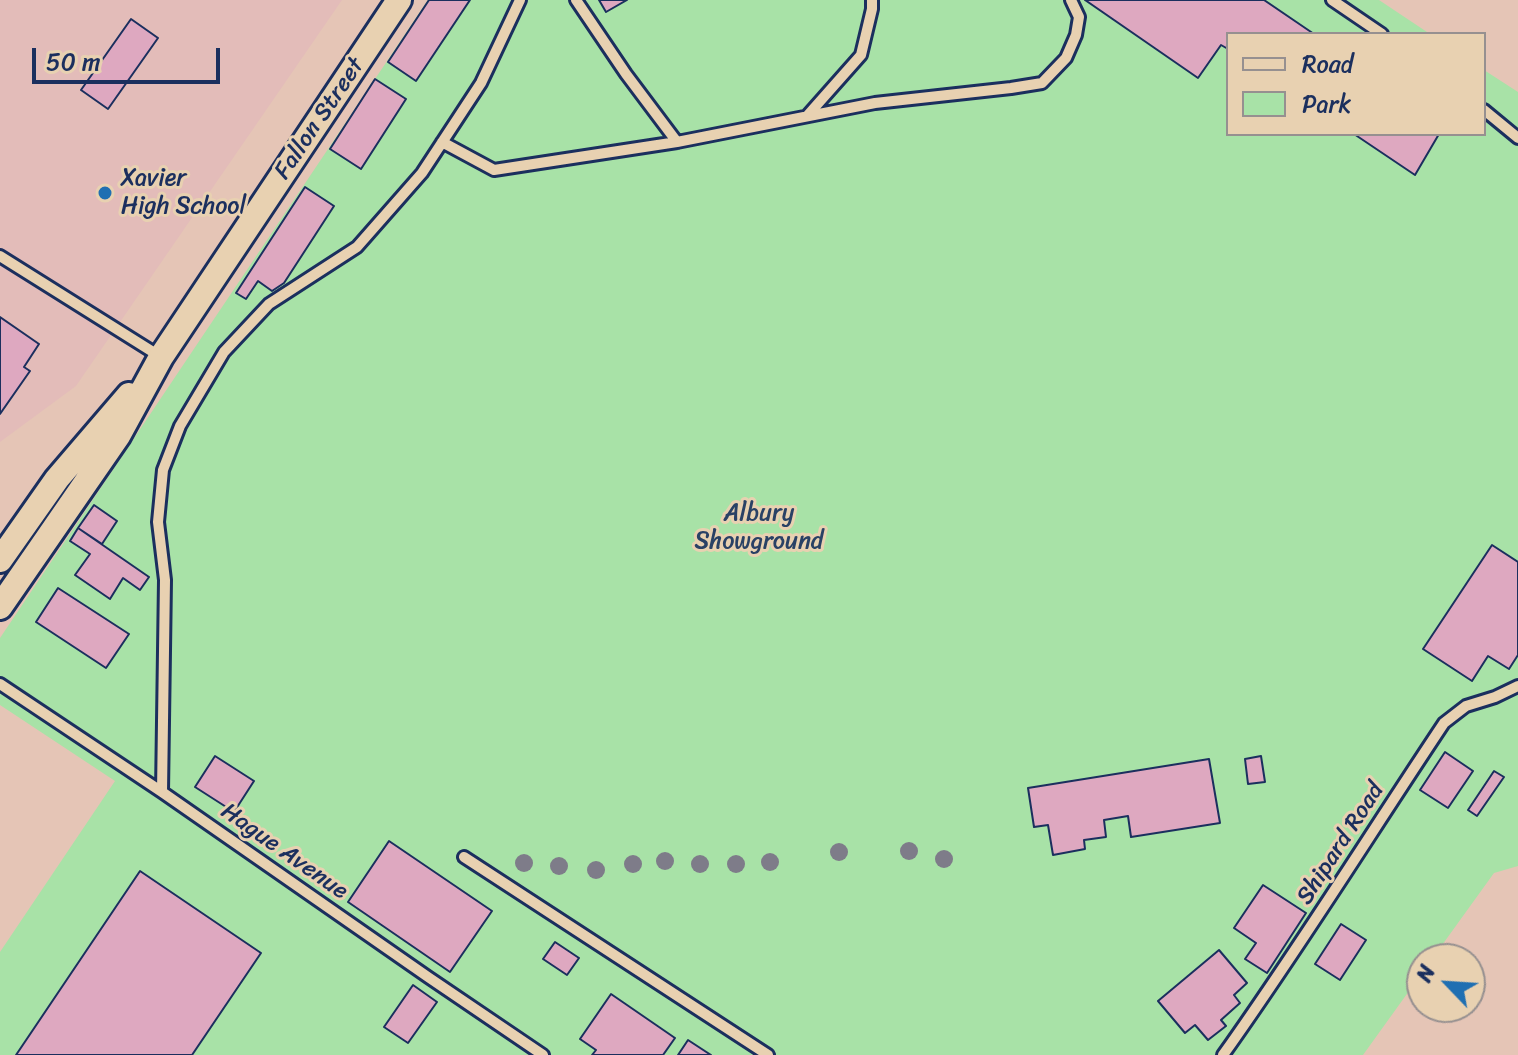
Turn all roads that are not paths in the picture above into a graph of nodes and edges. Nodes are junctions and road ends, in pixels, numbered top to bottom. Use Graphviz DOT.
graph roads {
  1 [pos="399,0"];
  2 [pos="520,0"];
  3 [pos="576,0"];
  4 [pos="872,0"];
  5 [pos="1071,0"];
  6 [pos="1332,0"];
  7 [pos="1379,32"];
  8 [pos="1486,112"];
  9 [pos="807,117"];
  10 [pos="1518,138"];
  11 [pos="442,142"];
  12 [pos="677,142"];
  13 [pos="0,256"];
  14 [pos="161,357"];
  15 [pos="0,560"];
  16 [pos="0,607"];
  17 [pos="0,684"];
  18 [pos="1518,686"];
  19 [pos="162,792"];
  20 [pos="464,857"];
  21 [pos="543,1055"];
  22 [pos="768,1055"];
  23 [pos="1223,1055"];
  1 -- 14 [label="street, Fallon Street"];
  2 -- 11 [label="lane"];
  3 -- 12 [label="lane"];
  4 -- 9 [label="lane"];
  5 -- 9 [label="lane"];
  6 -- 7 [label="lane"];
  8 -- 10 [label="lane"];
  9 -- 12 [label="lane"];
  11 -- 12 [label="lane"];
  11 -- 19 [label="lane"];
  13 -- 14 [label="lane"];
  14 -- 15 [label="street, Fallon Street"];
  14 -- 16 [label="street, Fallon Street"];
  17 -- 19 [label="lane, Hague Avenue"];
  18 -- 23 [label="lane, Shipard Road"];
  19 -- 21 [label="lane, Hague Avenue"];
  20 -- 22 [label="lane"];
}
